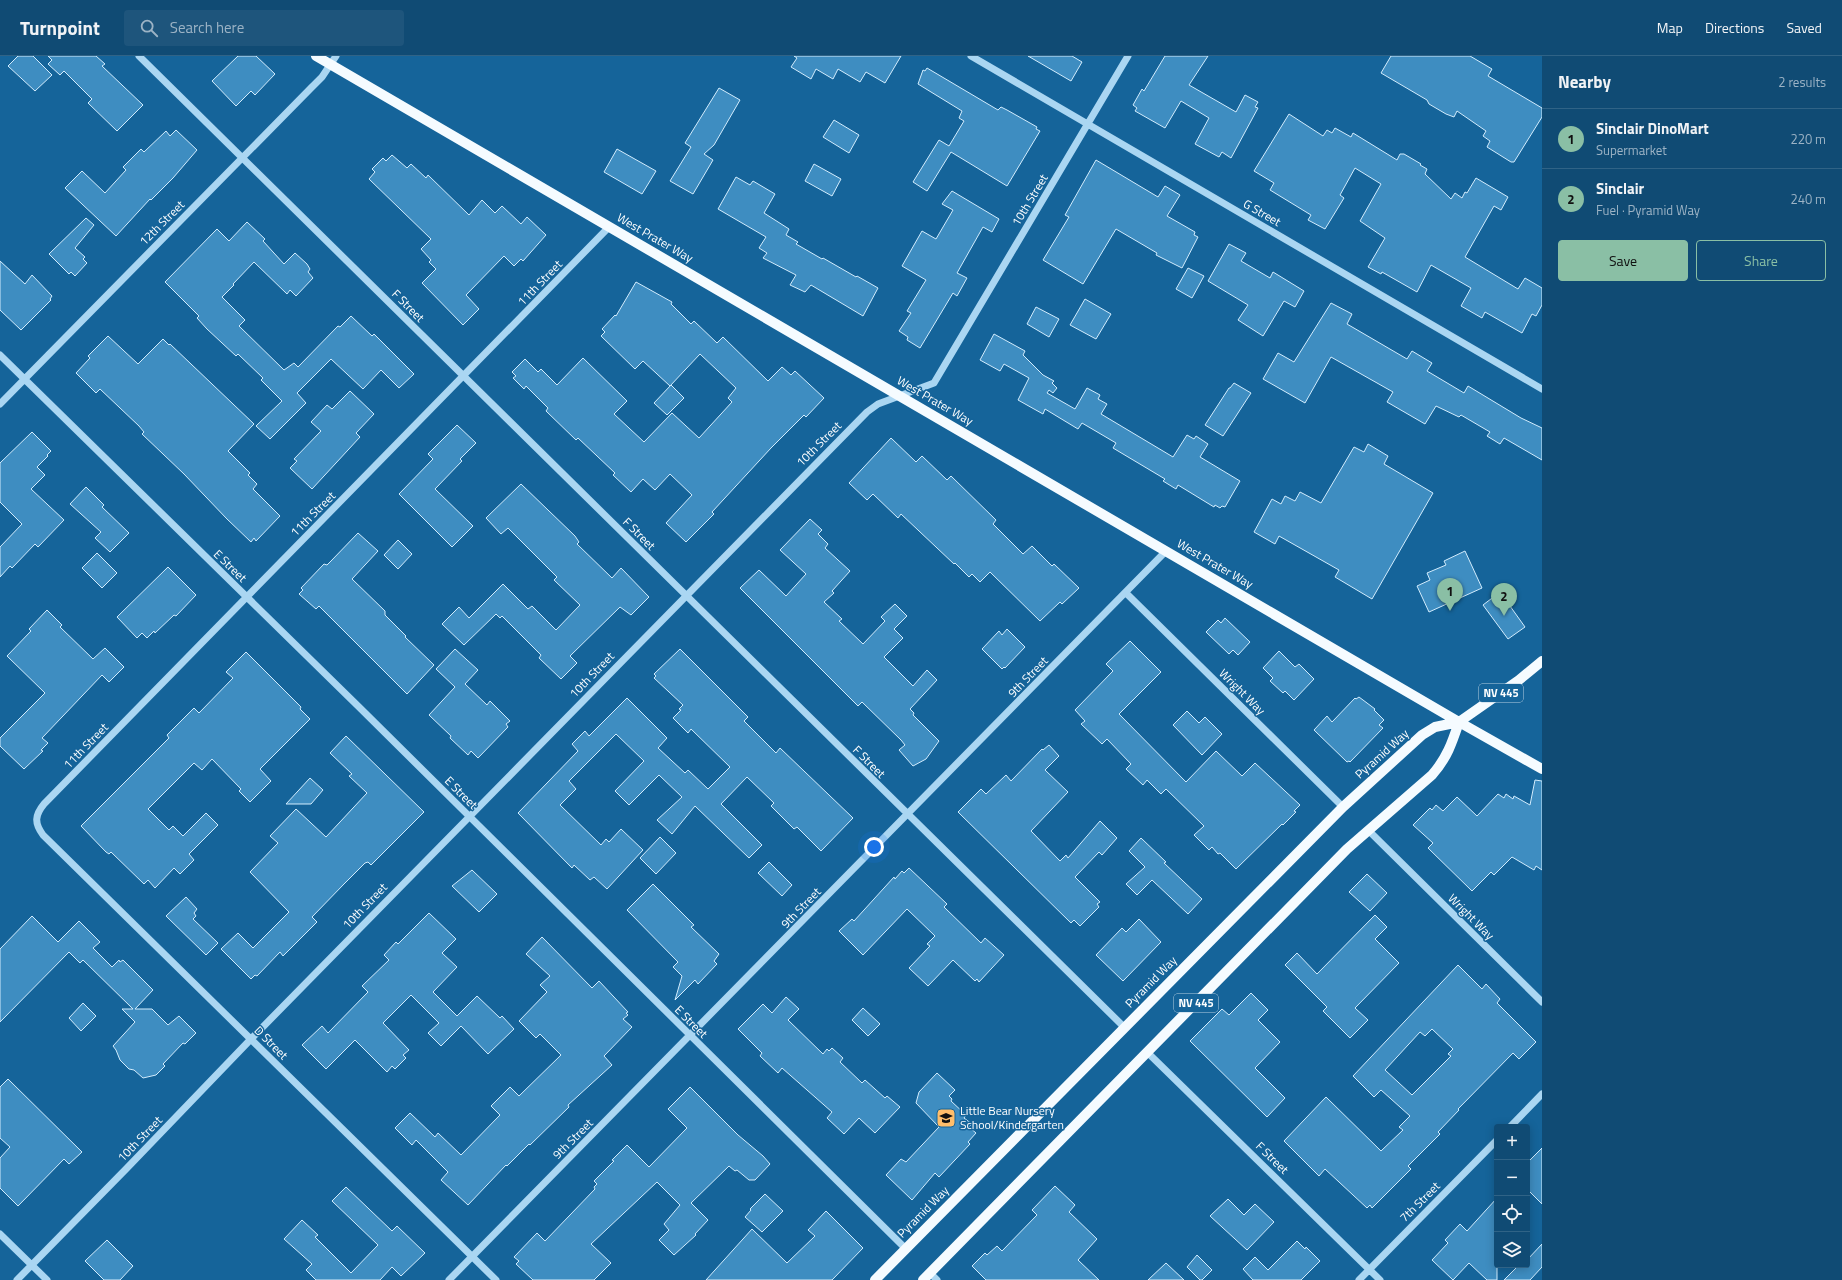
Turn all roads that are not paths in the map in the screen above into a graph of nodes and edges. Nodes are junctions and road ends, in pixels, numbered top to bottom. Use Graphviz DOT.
graph roads {
  1 [pos="138,56"];
  2 [pos="316,56"];
  3 [pos="971,56"];
  4 [pos="1128,56"];
  5 [pos="334,60"];
  6 [pos="1088,124"];
  7 [pos="242,159"];
  8 [pos="609,227"];
  9 [pos="0,355"];
  10 [pos="464,377"];
  11 [pos="24,379"];
  12 [pos="1542,389"];
  13 [pos="900,396"];
  14 [pos="0,404"];
  15 [pos="1166,551"];
  16 [pos="1126,593"];
  17 [pos="686,596"];
  18 [pos="247,597"];
  19 [pos="1542,661"];
  20 [pos="1459,722"];
  21 [pos="1542,768"];
  22 [pos="1343,807"];
  23 [pos="908,815"];
  24 [pos="469,816"];
  25 [pos="36,819"];
  26 [pos="1368,830"];
  27 [pos="1542,1002"];
  28 [pos="1124,1027"];
  29 [pos="690,1036"];
  30 [pos="251,1039"];
  31 [pos="1148,1052"];
  32 [pos="1542,1094"];
  33 [pos="1513,1124"];
  34 [pos="1494,1143"];
  35 [pos="0,1234"];
  36 [pos="906,1248"];
  37 [pos="472,1257"];
  38 [pos="32,1265"];
  39 [pos="1369,1270"];
  40 [pos="930,1278"];
  41 [pos="17,1280"];
  42 [pos="47,1280"];
  43 [pos="449,1280"];
  44 [pos="496,1280"];
  45 [pos="875,1280"];
  46 [pos="1359,1280"];
  47 [pos="1380,1280"];
  1 -- 7 [label="street, F Street"];
  2 -- 5 [label="main road, West Prater Way"];
  3 -- 6 [label="street, G Street"];
  4 -- 6 [label="street, 10th Street"];
  5 -- 7 [label="street, 12th Street"];
  5 -- 8 [label="main road, West Prater Way"];
  6 -- 12 [label="street, G Street"];
  6 -- 13 [label="street, 10th Street"];
  7 -- 10 [label="street, F Street"];
  7 -- 11 [label="street, 12th Street"];
  8 -- 10 [label="street, 11th Street"];
  8 -- 13 [label="main road, West Prater Way"];
  9 -- 11 [label="street, E Street"];
  10 -- 17 [label="street, F Street"];
  10 -- 18 [label="street, 11th Street"];
  11 -- 14 [label="street, 12th Street"];
  11 -- 18 [label="street, E Street"];
  13 -- 15 [label="main road, West Prater Way"];
  13 -- 17 [label="street, 10th Street"];
  15 -- 16 [label="street, 9th Street"];
  15 -- 20 [label="main road, West Prater Way"];
  16 -- 22 [label="street, Wright Way"];
  16 -- 23 [label="street, 9th Street"];
  17 -- 23 [label="street, F Street"];
  17 -- 24 [label="street, 10th Street"];
  18 -- 24 [label="street, E Street"];
  18 -- 25 [label="street, 11th Street"];
  19 -- 20 [label="main road, Pyramid Way / NV 445"];
  20 -- 21 [label="main road, West Prater Way"];
  20 -- 22 [label="main road, Pyramid Way / NV 445"];
  20 -- 26 [label="main road, NV 445"];
  22 -- 28 [label="main road, Pyramid Way / NV 445"];
  23 -- 28 [label="street, F Street"];
  23 -- 29 [label="street, 9th Street"];
  24 -- 29 [label="street, E Street"];
  24 -- 30 [label="street, 10th Street"];
  25 -- 30 [label="street, D Street"];
  26 -- 27 [label="street, Wright Way"];
  26 -- 31 [label="main road, NV 445"];
  28 -- 36 [label="main road, Pyramid Way / NV 445"];
  29 -- 36 [label="street, E Street"];
  29 -- 37 [label="street, 9th Street"];
  30 -- 37 [label="street, D Street"];
  30 -- 38 [label="street, 10th Street"];
  31 -- 39 [label="street, F Street"];
  31 -- 40 [label="main road, NV 445"];
  32 -- 33 [label="street"];
  34 -- 39 [label="street, 7th Street"];
  35 -- 38 [label="street"];
  36 -- 45 [label="main road, Pyramid Way / NV 445"];
  37 -- 43 [label="street, 9th Street"];
  37 -- 44 [label="street, D Street"];
  38 -- 41 [label="street, 10th Street"];
  38 -- 42 [label="street"];
  39 -- 46 [label="street, 7th Street"];
  39 -- 47 [label="street, F Street"];
}
